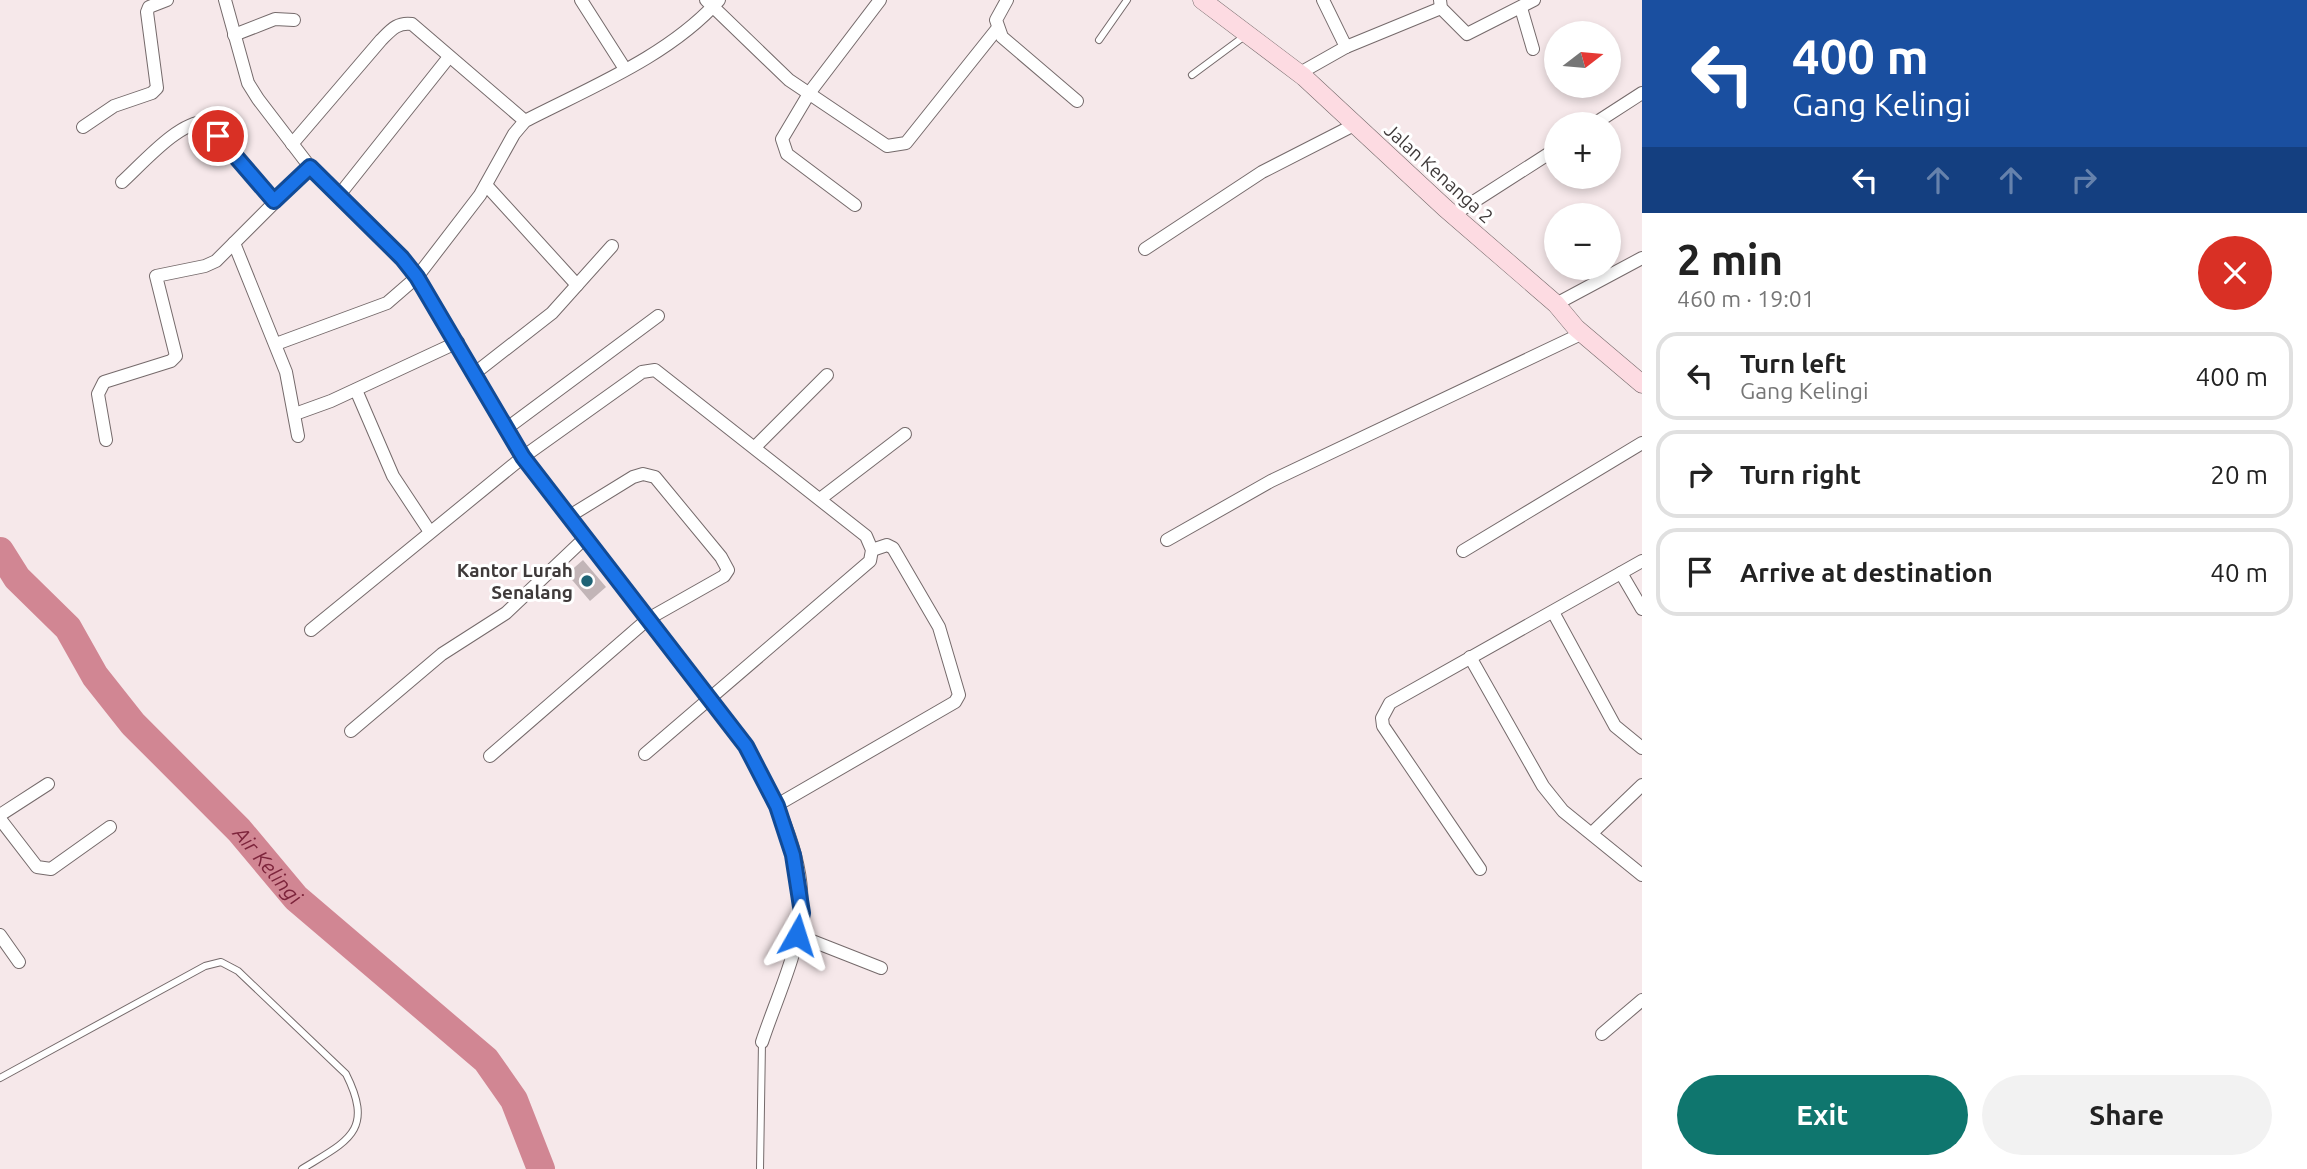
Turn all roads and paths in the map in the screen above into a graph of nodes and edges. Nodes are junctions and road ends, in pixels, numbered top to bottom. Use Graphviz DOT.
graph roads {
  1 [pos="167,0"];
  2 [pos="225,0"];
  3 [pos="580,0"];
  4 [pos="880,0"];
  5 [pos="1007,0"];
  6 [pos="1127,0"];
  7 [pos="1202,0"];
  8 [pos="1323,0"];
  9 [pos="1534,0"];
  10 [pos="713,3"];
  11 [pos="1441,4"];
  12 [pos="1521,8"];
  13 [pos="293,20"];
  14 [pos="998,29"];
  15 [pos="234,34"];
  16 [pos="1248,34"];
  17 [pos="1099,40"];
  18 [pos="1346,47"];
  19 [pos="1533,49"];
  20 [pos="449,57"];
  21 [pos="625,69"];
  22 [pos="1300,73"];
  23 [pos="1192,75"];
  24 [pos="810,92"];
  25 [pos="1642,93"];
  26 [pos="1077,101"];
  27 [pos="1613,112"];
  28 [pos="525,121"];
  29 [pos="1354,125"];
  30 [pos="83,127"];
  31 [pos="292,144"];
  32 [pos="1544,157"];
  33 [pos="310,167"];
  34 [pos="122,182"];
  35 [pos="486,185"];
  36 [pos="340,194"];
  37 [pos="274,201"];
  38 [pos="855,205"];
  39 [pos="1453,215"];
  40 [pos="233,243"];
  41 [pos="612,246"];
  42 [pos="1145,249"];
  43 [pos="1642,258"];
  44 [pos="417,277"];
  45 [pos="577,285"];
  46 [pos="1556,304"];
  47 [pos="658,316"];
  48 [pos="1583,333"];
  49 [pos="458,342"];
  50 [pos="276,344"];
  51 [pos="475,373"];
  52 [pos="827,374"];
  53 [pos="1642,384"];
  54 [pos="356,390"];
  55 [pos="295,414"];
  56 [pos="506,429"];
  57 [pos="905,434"];
  58 [pos="298,436"];
  59 [pos="106,440"];
  60 [pos="1642,443"];
  61 [pos="755,447"];
  62 [pos="523,457"];
  63 [pos="820,499"];
  64 [pos="568,517"];
  65 [pos="430,532"];
  66 [pos="585,538"];
  67 [pos="1167,540"];
  68 [pos="872,550"];
  69 [pos="1462,551"];
  70 [pos="1642,561"];
  71 [pos="1621,573"];
  72 [pos="1642,609"];
  73 [pos="1553,611"];
  74 [pos="648,619"];
  75 [pos="311,630"];
  76 [pos="1469,657"];
  77 [pos="708,697"];
  78 [pos="351,730"];
  79 [pos="1642,748"];
  80 [pos="645,754"];
  81 [pos="490,756"];
  82 [pos="48,784"];
  83 [pos="1642,785"];
  84 [pos="777,806"];
  85 [pos="0,817"];
  86 [pos="110,827"];
  87 [pos="1592,833"];
  88 [pos="1479,869"];
  89 [pos="1642,875"];
  90 [pos="0,935"];
  91 [pos="797,935"];
  92 [pos="19,962"];
  93 [pos="881,968"];
  94 [pos="1642,1000"];
  95 [pos="1602,1034"];
  96 [pos="762,1042"];
  97 [pos="0,1078"];
  98 [pos="302,1169"];
  99 [pos="760,1169"];
  1 -- 30 [label="street"];
  2 -- 15 [label="street"];
  3 -- 21 [label="street"];
  4 -- 24 [label="street"];
  5 -- 14 [label="street"];
  6 -- 17 [label="lane"];
  7 -- 16 [label="main road, Jalan Kenanga 2"];
  8 -- 18 [label="street"];
  9 -- 12 [label="street"];
  10 -- 21 [label="street"];
  10 -- 24 [label="street"];
  11 -- 12 [label="street"];
  11 -- 18 [label="street"];
  12 -- 19 [label="street"];
  13 -- 15 [label="street"];
  14 -- 24 [label="street"];
  14 -- 26 [label="street"];
  15 -- 31 [label="street"];
  16 -- 22 [label="main road, Jalan Kenanga 2"];
  16 -- 23 [label="lane"];
  18 -- 22 [label="street"];
  20 -- 28 [label="street"];
  20 -- 31 [label="street"];
  20 -- 36 [label="street"];
  21 -- 28 [label="street"];
  22 -- 29 [label="main road, Jalan Kenanga 2"];
  24 -- 38 [label="street"];
  25 -- 27 [label="street"];
  28 -- 35 [label="street"];
  29 -- 39 [label="main road, Jalan Kenanga 2"];
  29 -- 42 [label="street"];
  31 -- 33 [label="street"];
  32 -- 39 [label="street"];
  33 -- 36 [label="street"];
  33 -- 37 [label="street"];
  34 -- 37 [label="street"];
  35 -- 44 [label="street"];
  35 -- 45 [label="street"];
  36 -- 44 [label="street"];
  37 -- 40 [label="street"];
  39 -- 46 [label="main road, Jalan Kenanga 2"];
  40 -- 50 [label="street"];
  40 -- 59 [label="street"];
  41 -- 45 [label="street"];
  43 -- 46 [label="street"];
  44 -- 49 [label="street"];
  44 -- 50 [label="street"];
  45 -- 51 [label="street"];
  46 -- 48 [label="main road, Jalan Kenanga 2"];
  47 -- 56 [label="street"];
  48 -- 53 [label="main road, Jalan Kenanga 2"];
  48 -- 67 [label="street"];
  49 -- 51 [label="street"];
  49 -- 54 [label="street"];
  50 -- 55 [label="street"];
  51 -- 56 [label="street"];
  52 -- 61 [label="street"];
  54 -- 55 [label="street"];
  54 -- 65 [label="street"];
  55 -- 58 [label="street"];
  56 -- 62 [label="street"];
  57 -- 63 [label="street"];
  60 -- 69 [label="street"];
  61 -- 62 [label="street"];
  61 -- 63 [label="street"];
  62 -- 64 [label="street"];
  62 -- 65 [label="street"];
  63 -- 68 [label="street"];
  64 -- 66 [label="street"];
  64 -- 74 [label="street"];
  65 -- 75 [label="street"];
  66 -- 74 [label="street"];
  66 -- 78 [label="street"];
  68 -- 77 [label="street"];
  68 -- 84 [label="street"];
  70 -- 71 [label="street"];
  71 -- 72 [label="street"];
  71 -- 73 [label="street"];
  73 -- 76 [label="street"];
  73 -- 79 [label="street"];
  74 -- 77 [label="street"];
  74 -- 81 [label="street"];
  76 -- 87 [label="street"];
  76 -- 88 [label="street"];
  77 -- 80 [label="street"];
  77 -- 84 [label="street"];
  82 -- 85 [label="street"];
  83 -- 87 [label="street"];
  84 -- 91 [label="street"];
  85 -- 86 [label="street"];
  87 -- 89 [label="street"];
  90 -- 92 [label="street"];
  91 -- 93 [label="street"];
  91 -- 96 [label="street"];
  94 -- 95 [label="street"];
  96 -- 99 [label="lane"];
  97 -- 98 [label="lane"];
}
